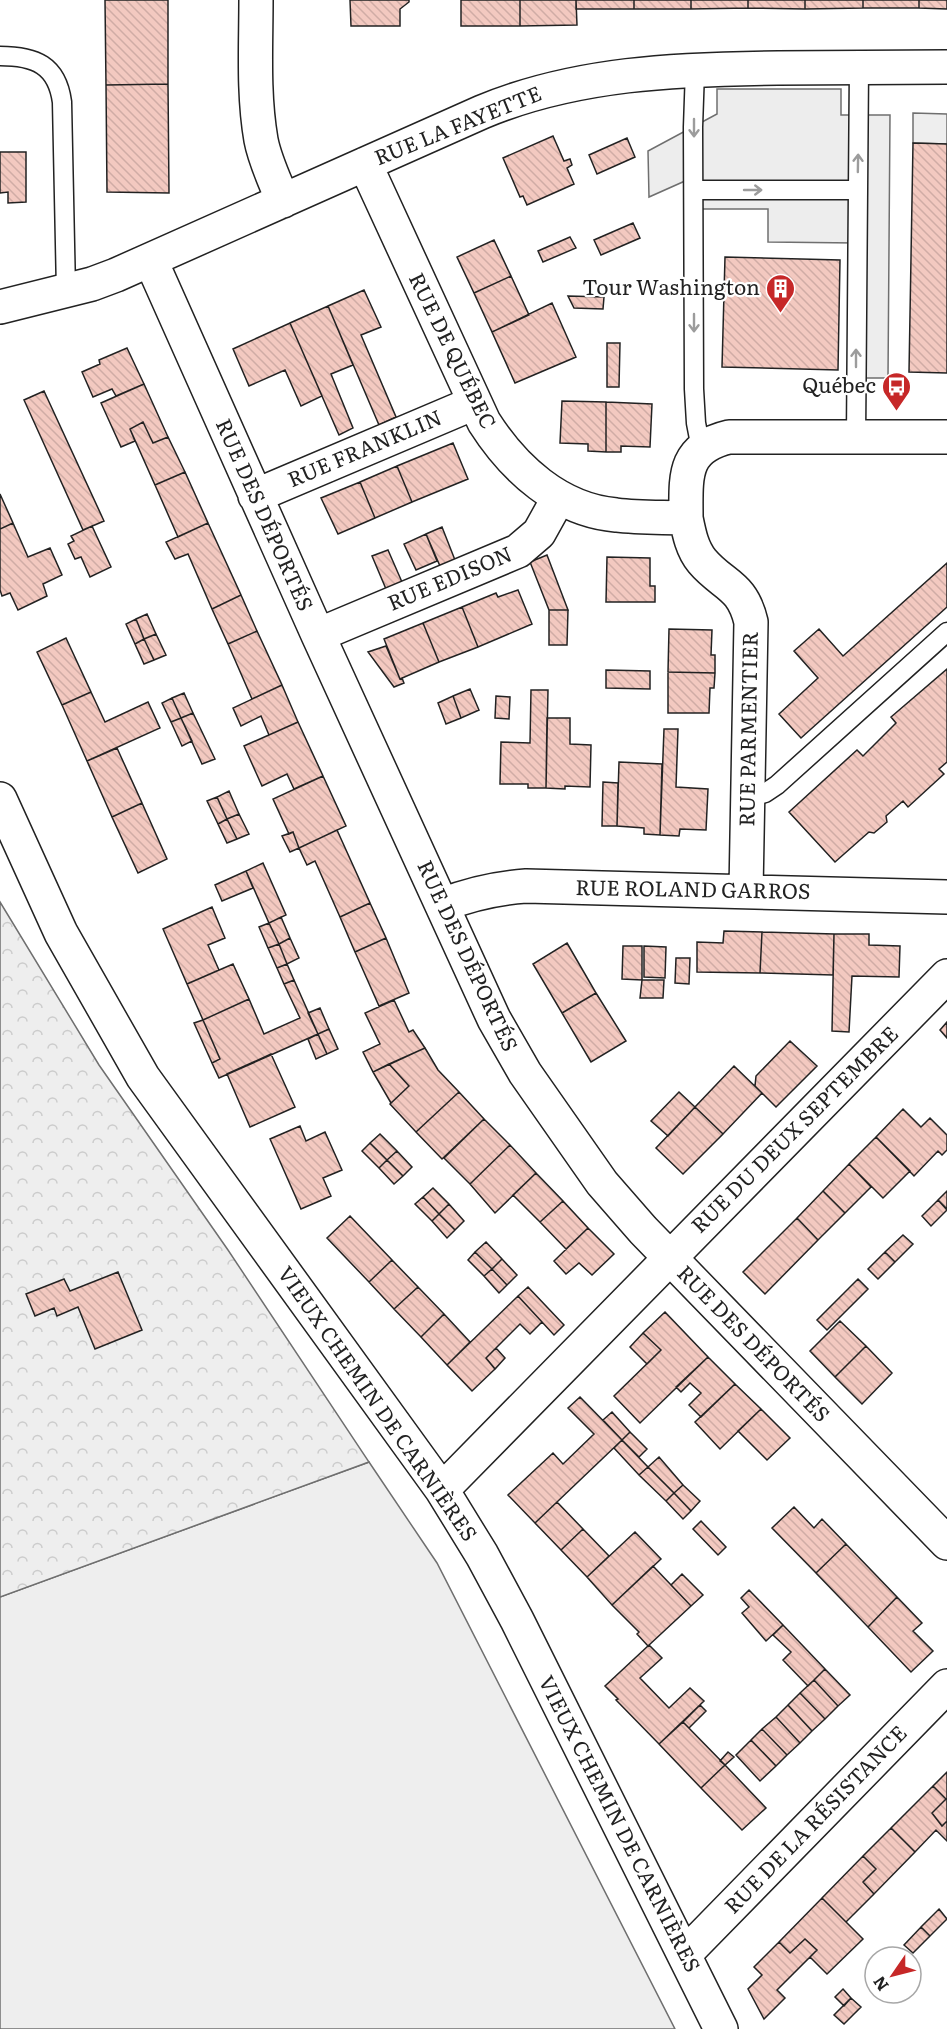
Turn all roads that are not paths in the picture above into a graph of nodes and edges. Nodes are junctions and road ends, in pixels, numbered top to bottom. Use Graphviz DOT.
graph roads {
  1 [pos="256,0"];
  2 [pos="0,56"];
  3 [pos="859,67"];
  4 [pos="947,67"];
  5 [pos="695,70"];
  6 [pos="366,164"];
  7 [pos="695,190"];
  8 [pos="858,190"];
  9 [pos="283,201"];
  10 [pos="151,261"];
  11 [pos="66,291"];
  12 [pos="0,307"];
  13 [pos="474,403"];
  14 [pos="855,437"];
  15 [pos="947,437"];
  16 [pos="701,449"];
  17 [pos="255,495"];
  18 [pos="559,497"];
  19 [pos="686,518"];
  20 [pos="947,632"];
  21 [pos="318,635"];
  22 [pos="748,798"];
  23 [pos="0,799"];
  24 [pos="746,891"];
  25 [pos="947,897"];
  26 [pos="442,905"];
  27 [pos="947,976"];
  28 [pos="669,1257"];
  29 [pos="442,1490"];
  30 [pos="947,1543"];
  31 [pos="947,1686"];
  32 [pos="684,1954"];
  33 [pos="721,2029"];
  1 -- 9 [label="street"];
  2 -- 11 [label="lane"];
  3 -- 4 [label="street, RUE LA FAYETTE"];
  3 -- 5 [label="street, RUE LA FAYETTE"];
  8 -- 3 [label="lane, one-way"];
  5 -- 6 [label="street, RUE LA FAYETTE"];
  5 -- 7 [label="lane, one-way"];
  6 -- 9 [label="street, RUE LA FAYETTE"];
  6 -- 13 [label="street, RUE DE QUÉBEC"];
  7 -- 8 [label="lane, one-way"];
  7 -- 16 [label="lane, one-way"];
  14 -- 8 [label="lane, one-way"];
  9 -- 10 [label="street, RUE LA FAYETTE"];
  10 -- 11 [label="street, RUE LA FAYETTE"];
  10 -- 17 [label="street, RUE DES DÉPORTÉS"];
  11 -- 12 [label="street, RUE LA FAYETTE"];
  13 -- 17 [label="street, RUE FRANKLIN"];
  13 -- 18 [label="street, RUE DE QUÉBEC"];
  14 -- 15 [label="street"];
  14 -- 16 [label="street"];
  16 -- 19 [label="street"];
  17 -- 21 [label="street, RUE DES DÉPORTÉS"];
  18 -- 19 [label="street, RUE DE QUÉBEC"];
  18 -- 21 [label="street, RUE EDISON"];
  19 -- 22 [label="street, RUE PARMENTIER"];
  20 -- 22 [label="lane"];
  21 -- 26 [label="street, RUE DES DÉPORTÉS"];
  22 -- 24 [label="street, RUE PARMENTIER"];
  23 -- 29 [label="street, VIEUX CHEMIN DE CARNIÈRES"];
  24 -- 25 [label="street, RUE ROLAND GARROS"];
  24 -- 26 [label="street, RUE ROLAND GARROS"];
  26 -- 28 [label="street, RUE DES DÉPORTÉS"];
  27 -- 28 [label="street, RUE DU DEUX SEPTEMBRE"];
  28 -- 29 [label="street, RUE DU DEUX SEPTEMBRE"];
  28 -- 30 [label="street, RUE DES DÉPORTÉS"];
  29 -- 32 [label="street, VIEUX CHEMIN DE CARNIÈRES"];
  31 -- 32 [label="street, RUE DE LA RÉSISTANCE"];
  32 -- 33 [label="street, VIEUX CHEMIN DE CARNIÈRES"];
}
